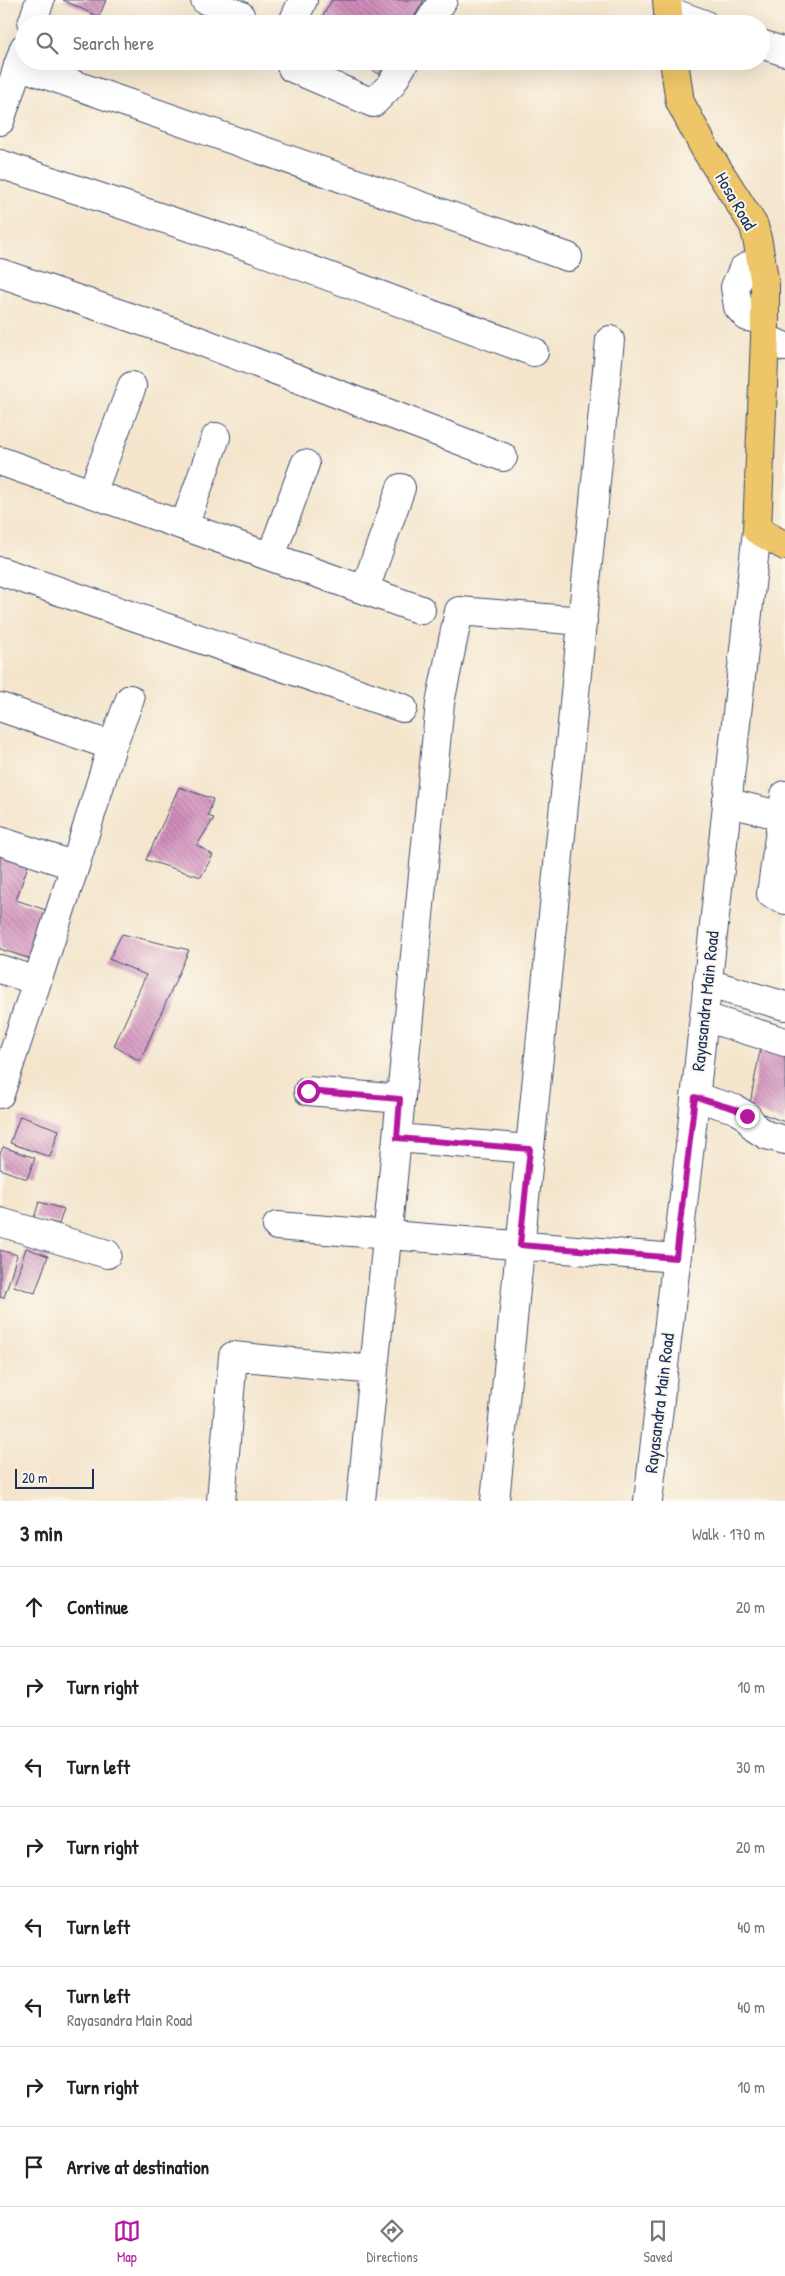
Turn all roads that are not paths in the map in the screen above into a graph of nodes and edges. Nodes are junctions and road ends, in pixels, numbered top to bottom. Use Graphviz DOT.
graph roads {
  1 [pos="40,0"];
  2 [pos="205,0"];
  3 [pos="303,0"];
  4 [pos="443,0"];
  5 [pos="35,15"];
  6 [pos="240,15"];
  7 [pos="296,15"];
  8 [pos="434,15"];
  9 [pos="770,47"];
  10 [pos="785,52"];
  11 [pos="16,70"];
  12 [pos="59,70"];
  13 [pos="297,70"];
  14 [pos="400,70"];
  15 [pos="675,70"];
  16 [pos="0,121"];
  17 [pos="0,164"];
  18 [pos="568,257"];
  19 [pos="0,273"];
  20 [pos="772,335"];
  21 [pos="610,340"];
  22 [pos="534,352"];
  23 [pos="132,386"];
  24 [pos="216,437"];
  25 [pos="503,457"];
  26 [pos="0,461"];
  27 [pos="304,464"];
  28 [pos="401,488"];
  29 [pos="92,494"];
  30 [pos="184,526"];
  31 [pos="757,530"];
  32 [pos="785,546"];
  33 [pos="271,556"];
  34 [pos="0,571"];
  35 [pos="365,589"];
  36 [pos="421,610"];
  37 [pos="583,621"];
  38 [pos="130,699"];
  39 [pos="0,707"];
  40 [pos="402,708"];
  41 [pos="112,746"];
  42 [pos="726,802"];
  43 [pos="783,805"];
  44 [pos="0,841"];
  45 [pos="75,866"];
  46 [pos="785,900"];
  47 [pos="0,969"];
  48 [pos="37,981"];
  49 [pos="707,982"];
  50 [pos="785,1006"];
  51 [pos="704,1017"];
  52 [pos="785,1042"];
  53 [pos="308,1091"];
  54 [pos="0,1094"];
  55 [pos="695,1097"];
  56 [pos="400,1099"];
  57 [pos="397,1138"];
  58 [pos="785,1140"];
  59 [pos="530,1149"];
  60 [pos="0,1222"];
  61 [pos="277,1226"];
  62 [pos="387,1235"];
  63 [pos="520,1245"];
  64 [pos="107,1254"];
  65 [pos="676,1258"];
  66 [pos="374,1370"];
  67 [pos="221,1501"];
  68 [pos="361,1501"];
  69 [pos="495,1501"];
  70 [pos="648,1501"];
  1 -- 5 [label="street"];
  2 -- 6 [label="street"];
  3 -- 7 [label="street"];
  4 -- 8 [label="street"];
  9 -- 10 [label="street"];
  11 -- 16 [label="street"];
  12 -- 18 [label="street"];
  13 -- 14 [label="street"];
  15 -- 20 [label="main road, Hosa Road"];
  17 -- 22 [label="street"];
  19 -- 25 [label="street"];
  20 -- 31 [label="main road, Hosa Road"];
  21 -- 37 [label="street"];
  23 -- 29 [label="street"];
  24 -- 30 [label="street"];
  26 -- 29 [label="street"];
  27 -- 33 [label="street"];
  28 -- 35 [label="street"];
  29 -- 30 [label="street"];
  30 -- 33 [label="street"];
  31 -- 32 [label="main road"];
  31 -- 42 [label="street, Rayasandra Main Road"];
  33 -- 35 [label="street"];
  34 -- 40 [label="street"];
  35 -- 36 [label="street"];
  37 -- 56 [label="street"];
  37 -- 59 [label="street"];
  38 -- 41 [label="street"];
  39 -- 41 [label="street"];
  41 -- 45 [label="street"];
  42 -- 43 [label="street"];
  42 -- 49 [label="street, Rayasandra Main Road"];
  43 -- 46 [label="street"];
  44 -- 45 [label="street"];
  45 -- 48 [label="street"];
  47 -- 48 [label="street"];
  48 -- 54 [label="street"];
  49 -- 50 [label="street"];
  49 -- 51 [label="street, Rayasandra Main Road"];
  51 -- 52 [label="street"];
  51 -- 55 [label="street, Rayasandra Main Road"];
  53 -- 56 [label="street"];
  55 -- 58 [label="street"];
  55 -- 65 [label="street, Rayasandra Main Road"];
  56 -- 57 [label="street"];
  57 -- 59 [label="street"];
  57 -- 62 [label="street"];
  59 -- 63 [label="street"];
  60 -- 64 [label="street"];
  61 -- 62 [label="street"];
  62 -- 63 [label="street"];
  62 -- 66 [label="street"];
  63 -- 65 [label="street"];
  63 -- 69 [label="street"];
  65 -- 70 [label="street, Rayasandra Main Road"];
  66 -- 67 [label="street"];
  66 -- 68 [label="street"];
}
